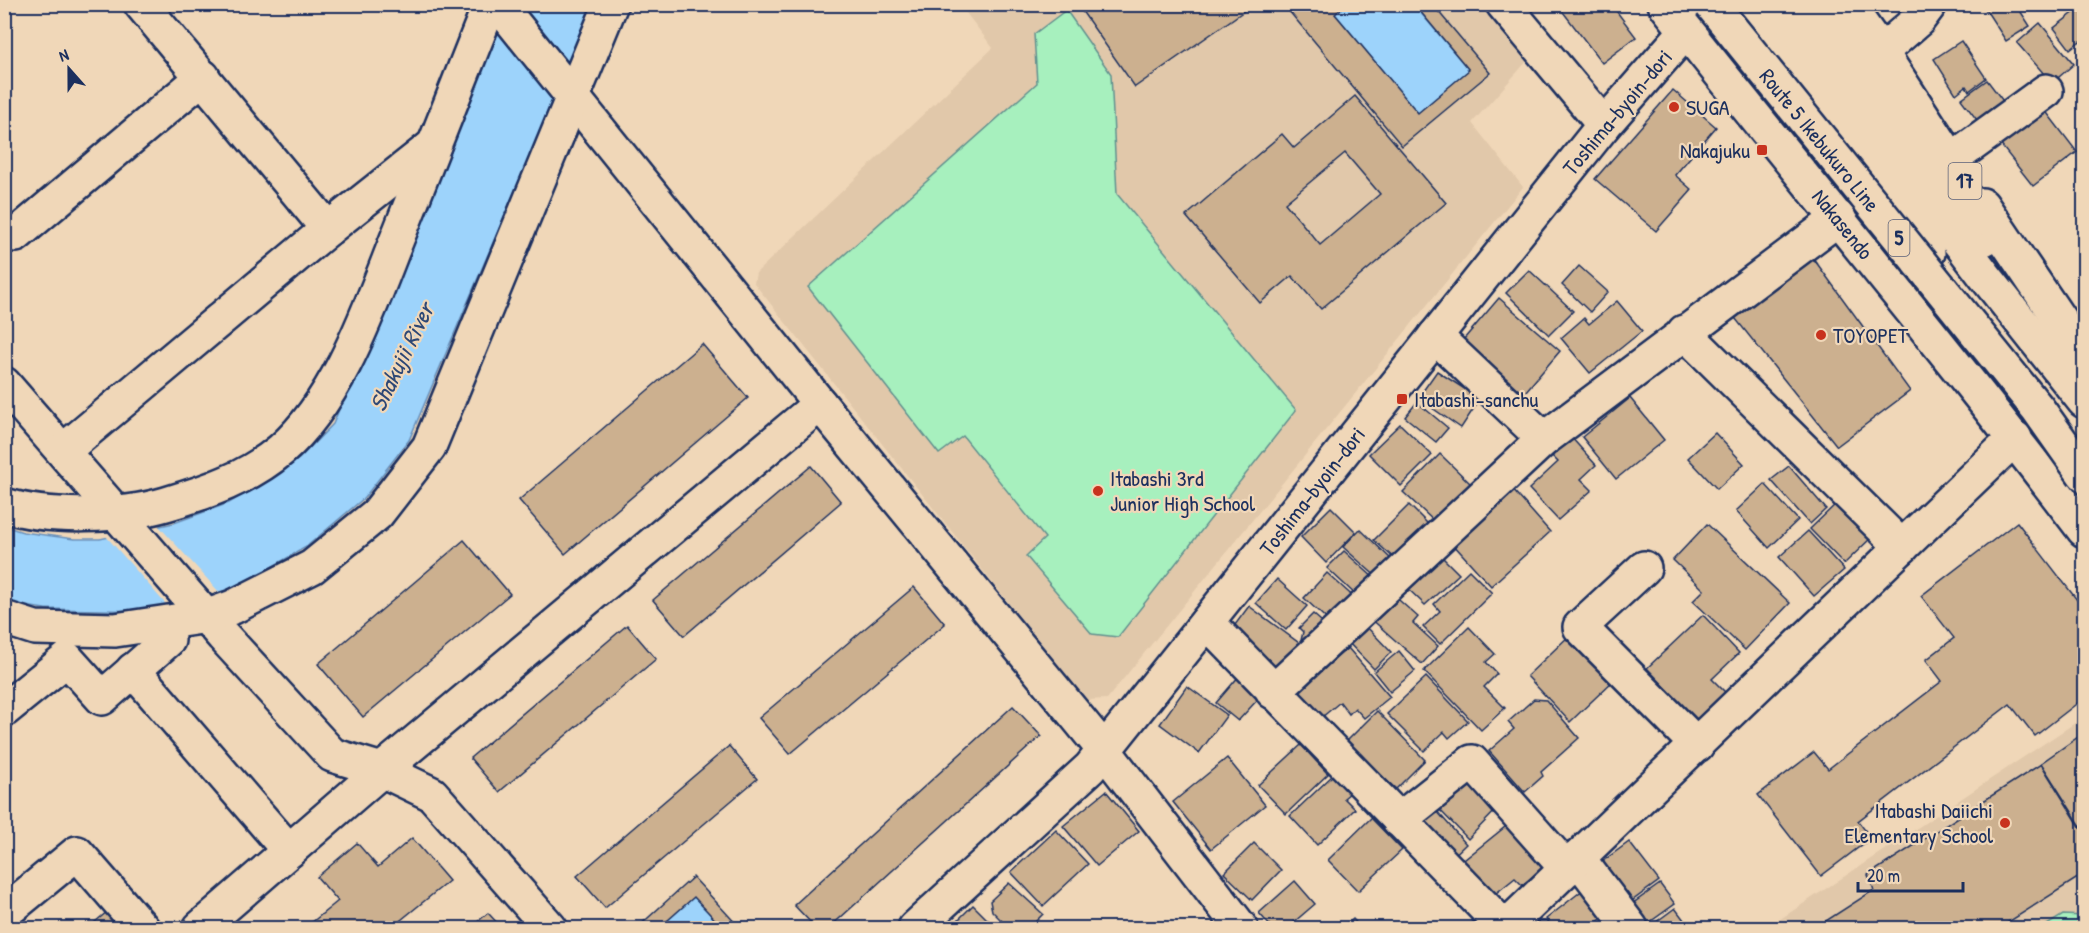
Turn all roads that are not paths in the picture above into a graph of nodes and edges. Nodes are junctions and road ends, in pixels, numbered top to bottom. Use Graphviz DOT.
graph roads {
  1 [pos="141,4"];
  2 [pos="611,4"];
  3 [pos="1503,4"];
  4 [pos="1665,4"];
  5 [pos="1712,4"];
  6 [pos="1747,4"];
  7 [pos="1778,4"];
  8 [pos="1810,4"];
  9 [pos="1847,4"];
  10 [pos="1930,4"];
  11 [pos="496,5"];
  12 [pos="1686,31"];
  13 [pos="1881,52"];
  14 [pos="203,77"];
  15 [pos="2046,91"];
  16 [pos="570,93"];
  17 [pos="1604,125"];
  18 [pos="435,144"];
  19 [pos="1951,160"];
  20 [pos="1839,218"];
  21 [pos="328,229"];
  22 [pos="16,235"];
  23 [pos="1684,332"];
  24 [pos="1435,336"];
  25 [pos="1996,357"];
  26 [pos="2078,362"];
  27 [pos="4,384"];
  28 [pos="2085,384"];
  29 [pos="2085,401"];
  30 [pos="820,404"];
  31 [pos="2038,409"];
  32 [pos="2015,438"];
  33 [pos="1544,439"];
  34 [pos="63,451"];
  35 [pos="2085,460"];
  36 [pos="2085,474"];
  37 [pos="4,505"];
  38 [pos="122,519"];
  39 [pos="2085,530"];
  40 [pos="1902,547"];
  41 [pos="1644,568"];
  42 [pos="202,610"];
  43 [pos="4,618"];
  44 [pos="1207,622"];
  45 [pos="167,623"];
  46 [pos="133,670"];
  47 [pos="1273,692"];
  48 [pos="4,710"];
  49 [pos="1696,745"];
  50 [pos="1104,750"];
  51 [pos="382,770"];
  52 [pos="1399,820"];
  53 [pos="289,851"];
  54 [pos="1572,864"];
  55 [pos="4,913"];
  56 [pos="142,928"];
  57 [pos="200,928"];
  58 [pos="550,928"];
  59 [pos="915,928"];
  60 [pos="1241,928"];
  61 [pos="1505,928"];
  62 [pos="1631,928"];
  1 -- 14 [label="main road"];
  2 -- 16 [label="main road"];
  3 -- 17 [label="main road"];
  4 -- 12 [label="main road, Nakasendo"];
  5 -- 12 [label="main road, Toshima-byoin-dori"];
  5 -- 25 [label="main road, Route 5 Ikebukuro Line / 5, bridge"];
  6 -- 25 [label="main road, bridge"];
  7 -- 29 [label="main road"];
  8 -- 26 [label="main road"];
  9 -- 13 [label="main road, 17"];
  10 -- 13 [label="main road"];
  11 -- 16 [label="main road"];
  11 -- 18 [label="main road"];
  12 -- 17 [label="main road, Toshima-byoin-dori"];
  12 -- 20 [label="main road, Nakasendo"];
  13 -- 19 [label="main road, 17"];
  14 -- 21 [label="main road"];
  14 -- 22 [label="main road"];
  15 -- 19 [label="main road"];
  16 -- 30 [label="main road"];
  16 -- 42 [label="main road"];
  17 -- 24 [label="main road, Toshima-byoin-dori"];
  18 -- 21 [label="main road"];
  18 -- 38 [label="main road"];
  19 -- 26 [label="main road, 17"];
  20 -- 23 [label="main road"];
  20 -- 32 [label="main road, Nakasendo"];
  21 -- 34 [label="main road"];
  23 -- 33 [label="main road"];
  23 -- 40 [label="main road"];
  24 -- 33 [label="main road"];
  24 -- 44 [label="main road, Toshima-byoin-dori"];
  25 -- 31 [label="main road, Route 5 Ikebukuro Line / 5, bridge"];
  26 -- 28 [label="main road"];
  27 -- 34 [label="main road"];
  30 -- 50 [label="main road"];
  30 -- 51 [label="main road"];
  31 -- 35 [label="main road, bridge"];
  31 -- 36 [label="main road, Route 5 Ikebukuro Line / 5, bridge"];
  32 -- 39 [label="main road, Nakasendo"];
  32 -- 40 [label="main road"];
  33 -- 47 [label="main road"];
  34 -- 38 [label="main road"];
  37 -- 38 [label="main road"];
  38 -- 42 [label="main road"];
  40 -- 49 [label="main road"];
  41 -- 49 [label="main road"];
  42 -- 45 [label="main road"];
  42 -- 51 [label="main road"];
  43 -- 45 [label="main road"];
  44 -- 47 [label="main road"];
  44 -- 50 [label="main road, Toshima-byoin-dori"];
  45 -- 46 [label="main road"];
  46 -- 48 [label="main road"];
  46 -- 53 [label="main road"];
  47 -- 52 [label="main road"];
  49 -- 54 [label="main road"];
  50 -- 59 [label="main road, Toshima-byoin-dori"];
  50 -- 60 [label="main road"];
  51 -- 53 [label="main road"];
  51 -- 58 [label="main road"];
  52 -- 54 [label="main road"];
  52 -- 61 [label="main road"];
  53 -- 57 [label="main road"];
  54 -- 61 [label="main road"];
  54 -- 62 [label="main road"];
  55 -- 56 [label="main road"];
}
